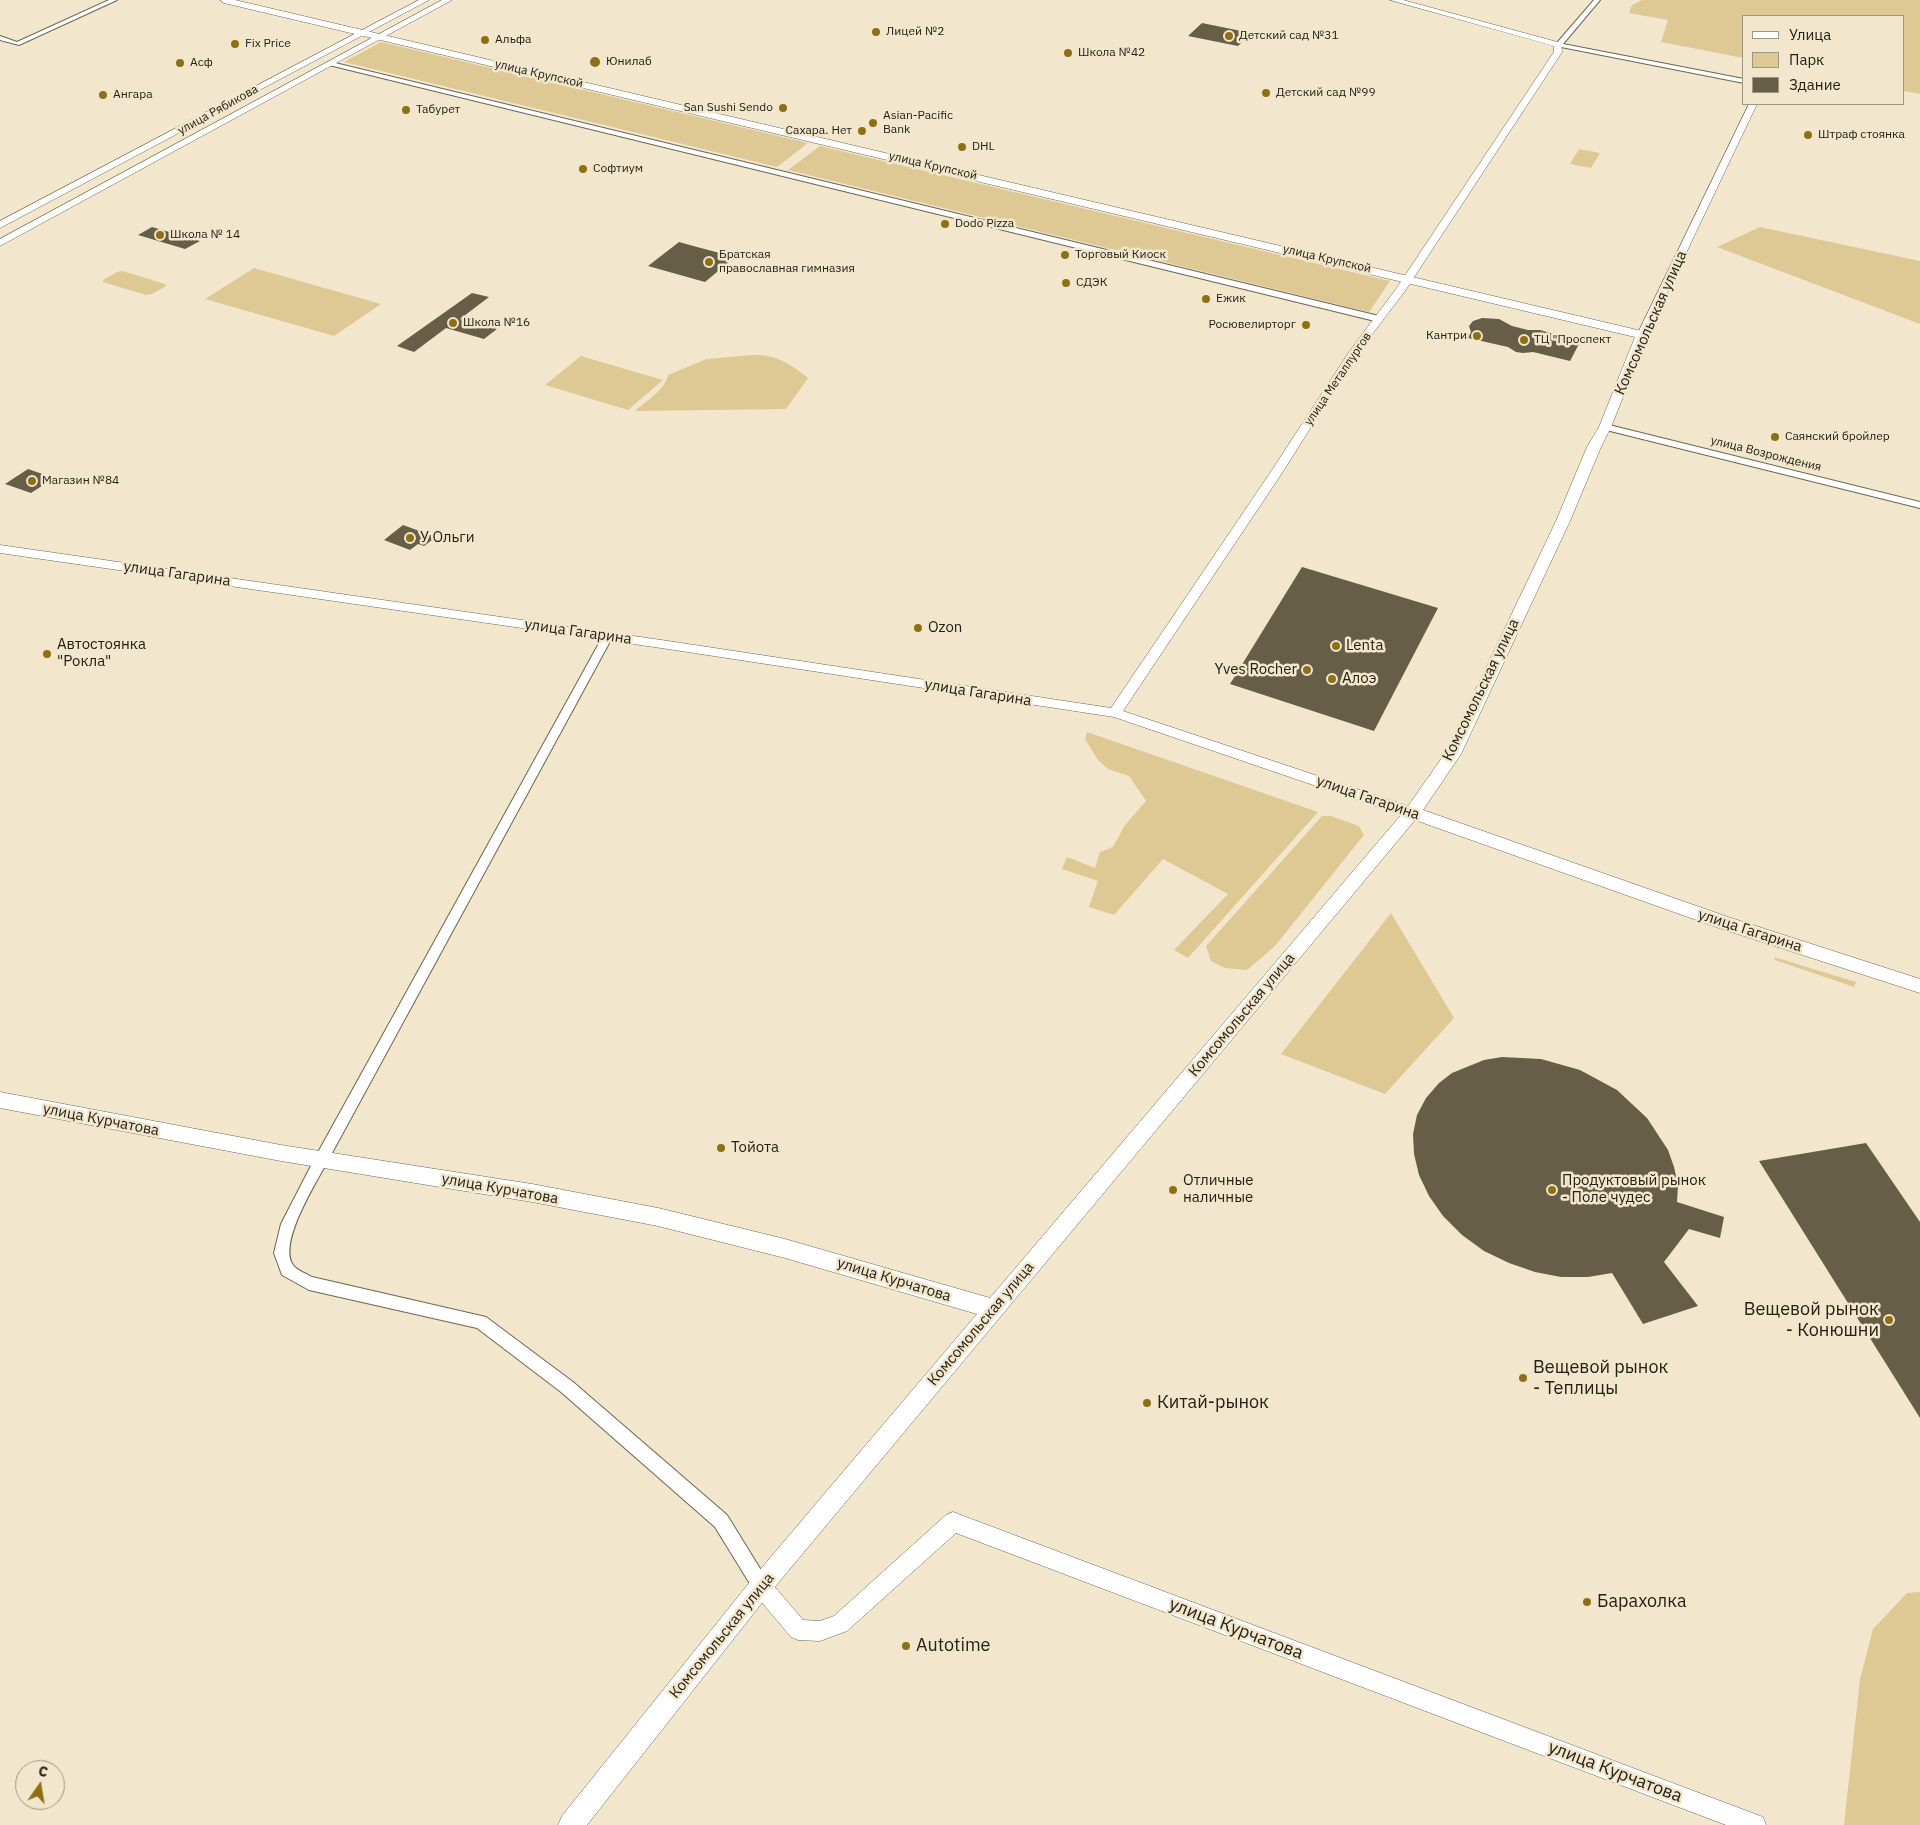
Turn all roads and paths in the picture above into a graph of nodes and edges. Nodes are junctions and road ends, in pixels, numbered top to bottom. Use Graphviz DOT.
graph roads {
  1 [pos="114,0"];
  2 [pos="224,0"];
  3 [pos="425,0"];
  4 [pos="448,0"];
  5 [pos="1394,0"];
  6 [pos="1597,0"];
  7 [pos="363,33"];
  8 [pos="380,37"];
  9 [pos="0,38"];
  10 [pos="1558,45"];
  11 [pos="331,64"];
  12 [pos="1742,81"];
  13 [pos="1753,105"];
  14 [pos="90,178"];
  15 [pos="110,183"];
  16 [pos="0,225"];
  17 [pos="0,243"];
  18 [pos="1408,279"];
  19 [pos="1379,319"];
  20 [pos="1642,335"];
  21 [pos="1605,427"];
  22 [pos="1920,505"];
  23 [pos="0,549"];
  24 [pos="608,636"];
  25 [pos="1115,713"];
  26 [pos="1412,813"];
  27 [pos="1920,986"];
  28 [pos="0,1100"];
  29 [pos="321,1160"];
  30 [pos="993,1309"];
  31 [pos="761,1586"];
  32 [pos="571,1825"];
  33 [pos="1755,1825"];
  1 -- 9 [label="street"];
  2 -- 7 [label="main road, улица Крупской"];
  3 -- 7 [label="street, улица Рябикова"];
  4 -- 8 [label="street, улица Рябикова"];
  5 -- 10 [label="street"];
  6 -- 10 [label="street"];
  7 -- 8 [label="main road, улица Крупской"];
  7 -- 14 [label="street, улица Рябикова"];
  8 -- 11 [label="street, улица Рябикова"];
  8 -- 18 [label="main road, улица Крупской"];
  10 -- 12 [label="street"];
  10 -- 18 [label="street, улица Металлургов"];
  11 -- 15 [label="street, улица Рябикова"];
  11 -- 19 [label="street"];
  13 -- 20 [label="street, Комсомольская улица"];
  14 -- 15 [label="street"];
  14 -- 16 [label="street, улица Рябикова"];
  15 -- 17 [label="street, улица Рябикова"];
  18 -- 19 [label="street, улица Металлургов"];
  18 -- 20 [label="main road, улица Крупской"];
  19 -- 25 [label="street, улица Металлургов"];
  20 -- 21 [label="main road, Комсомольская улица"];
  21 -- 22 [label="street, улица Возрождения"];
  21 -- 26 [label="main road, Комсомольская улица"];
  23 -- 24 [label="street, улица Гагарина"];
  24 -- 25 [label="street, улица Гагарина"];
  24 -- 29 [label="street"];
  25 -- 26 [label="street, улица Гагарина"];
  26 -- 27 [label="main road, улица Гагарина"];
  26 -- 30 [label="main road, Комсомольская улица"];
  28 -- 29 [label="main road, улица Курчатова"];
  29 -- 30 [label="main road, улица Курчатова"];
  29 -- 31 [label="street"];
  30 -- 31 [label="main road, Комсомольская улица"];
  31 -- 32 [label="main road, Комсомольская улица"];
  31 -- 33 [label="street, улица Курчатова"];
}
